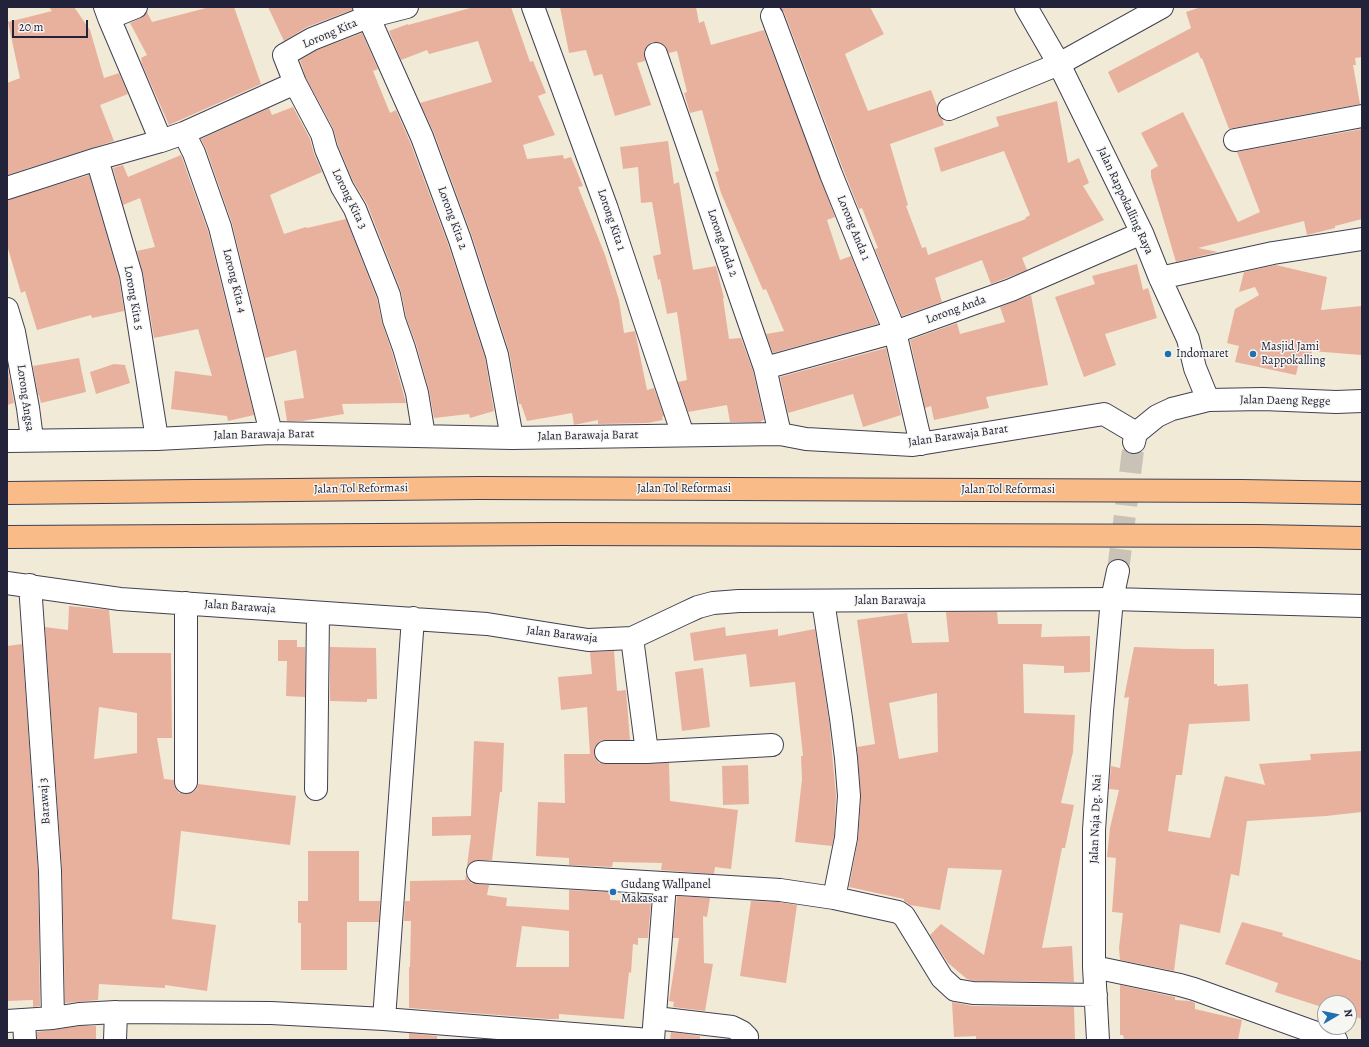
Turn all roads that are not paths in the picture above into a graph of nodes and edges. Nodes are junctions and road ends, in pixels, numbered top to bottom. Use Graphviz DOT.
graph roads {
  1 [pos="136,7"];
  2 [pos="407,7"];
  3 [pos="533,7"];
  4 [pos="1026,7"];
  5 [pos="1162,7"];
  6 [pos="107,12"];
  7 [pos="366,12"];
  8 [pos="772,16"];
  9 [pos="656,54"];
  10 [pos="1059,64"];
  11 [pos="295,83"];
  12 [pos="949,109"];
  13 [pos="1362,116"];
  14 [pos="184,133"];
  15 [pos="1235,140"];
  16 [pos="160,142"];
  17 [pos="97,159"];
  18 [pos="7,188"];
  19 [pos="1142,233"];
  20 [pos="1362,239"];
  21 [pos="1160,278"];
  22 [pos="7,309"];
  23 [pos="894,332"];
  24 [pos="11,333"];
  25 [pos="765,368"];
  26 [pos="1208,400"];
  27 [pos="1362,401"];
  28 [pos="271,433"];
  29 [pos="780,434"];
  30 [pos="683,435"];
  31 [pos="424,436"];
  32 [pos="512,438"];
  33 [pos="1135,438"];
  34 [pos="157,439"];
  35 [pos="31,440"];
  36 [pos="7,441"];
  37 [pos="921,444"];
  38 [pos="7,493"];
  39 [pos="1362,493"];
  40 [pos="7,537"];
  41 [pos="1362,538"];
  42 [pos="1118,571"];
  43 [pos="7,583"];
  44 [pos="30,585"];
  45 [pos="1112,599"];
  46 [pos="823,601"];
  47 [pos="186,603"];
  48 [pos="1362,606"];
  49 [pos="318,612"];
  50 [pos="413,618"];
  51 [pos="632,638"];
  52 [pos="772,745"];
  53 [pos="606,752"];
  54 [pos="647,752"];
  55 [pos="186,782"];
  56 [pos="316,788"];
  57 [pos="478,872"];
  58 [pos="665,884"];
  59 [pos="834,898"];
  60 [pos="1094,967"];
  61 [pos="1096,995"];
  62 [pos="116,1012"];
  63 [pos="53,1018"];
  64 [pos="656,1018"];
  65 [pos="384,1019"];
  66 [pos="19,1027"];
  67 [pos="115,1040"];
  68 [pos="650,1040"];
  69 [pos="653,1040"];
  70 [pos="746,1040"];
  71 [pos="1098,1040"];
  72 [pos="1336,1040"];
  1 -- 6 [label="street"];
  2 -- 7 [label="street, Lorong Kita"];
  3 -- 30 [label="street, Lorong Kita 1"];
  4 -- 10 [label="street, Jalan Rappokalling Raya"];
  5 -- 10 [label="street"];
  6 -- 16 [label="street"];
  7 -- 11 [label="street, Lorong Kita"];
  7 -- 32 [label="street, Lorong Kita 2"];
  8 -- 23 [label="street, Lorong Anda 1"];
  9 -- 25 [label="street, Lorong Anda 2"];
  10 -- 12 [label="street"];
  10 -- 19 [label="street, Jalan Rappokalling Raya"];
  11 -- 14 [label="street"];
  11 -- 31 [label="street, Lorong Kita 3"];
  13 -- 15 [label="street"];
  14 -- 16 [label="street"];
  14 -- 28 [label="street, Lorong Kita 4"];
  16 -- 17 [label="street"];
  17 -- 18 [label="street"];
  17 -- 34 [label="street, Lorong Kita 5"];
  19 -- 21 [label="street, Jalan Rappokalling Raya"];
  19 -- 23 [label="street, Lorong Anda"];
  20 -- 21 [label="street"];
  21 -- 26 [label="street, Jalan Rappokalling Raya"];
  22 -- 24 [label="street, Lorong Angsa"];
  23 -- 25 [label="street, Lorong Anda"];
  23 -- 37 [label="street, Lorong Anda 1"];
  24 -- 35 [label="street, Lorong Angsa"];
  25 -- 29 [label="street, Lorong Anda 2"];
  26 -- 27 [label="street, Jalan Daeng Regge"];
  26 -- 33 [label="street, Jalan Daeng Regge"];
  28 -- 31 [label="street, Jalan Barawaja Barat"];
  28 -- 34 [label="street, Jalan Barawaja Barat"];
  29 -- 30 [label="street, Jalan Barawaja Barat"];
  29 -- 37 [label="street, Jalan Barawaja Barat"];
  30 -- 32 [label="street, Jalan Barawaja Barat"];
  31 -- 32 [label="street, Jalan Barawaja Barat"];
  33 -- 37 [label="street, Jalan Barawaja Barat"];
  34 -- 35 [label="street, Jalan Barawaja Barat"];
  35 -- 36 [label="street, Jalan Barawaja Barat"];
  38 -- 39 [label="highway, Jalan Tol Reformasi"];
  40 -- 41 [label="highway"];
  42 -- 45 [label="street, Jalan Naja Dg. Nai"];
  43 -- 44 [label="street, Jalan Barawaja"];
  44 -- 47 [label="street, Jalan Barawaja"];
  44 -- 63 [label="street, Barawaj 3"];
  45 -- 46 [label="street, Jalan Barawaja"];
  45 -- 48 [label="street, Jalan Barawaja"];
  45 -- 60 [label="street, Jalan Naja Dg. Nai"];
  46 -- 51 [label="street, Jalan Barawaja"];
  46 -- 59 [label="street"];
  47 -- 49 [label="street, Jalan Barawaja"];
  47 -- 55 [label="street"];
  49 -- 50 [label="street, Jalan Barawaja"];
  49 -- 56 [label="street"];
  50 -- 51 [label="street, Jalan Barawaja"];
  50 -- 65 [label="street"];
  51 -- 54 [label="street"];
  52 -- 54 [label="street"];
  53 -- 54 [label="street"];
  57 -- 58 [label="street"];
  58 -- 59 [label="street"];
  58 -- 64 [label="street"];
  59 -- 61 [label="street"];
  60 -- 61 [label="street, Jalan Naja Dg. Nai"];
  60 -- 72 [label="street"];
  61 -- 71 [label="street, Jalan Naja Dg. Nai"];
  62 -- 63 [label="street"];
  62 -- 65 [label="street"];
  62 -- 67 [label="street"];
  63 -- 66 [label="street"];
  64 -- 69 [label="street"];
  64 -- 70 [label="street"];
  65 -- 68 [label="street"];
}
